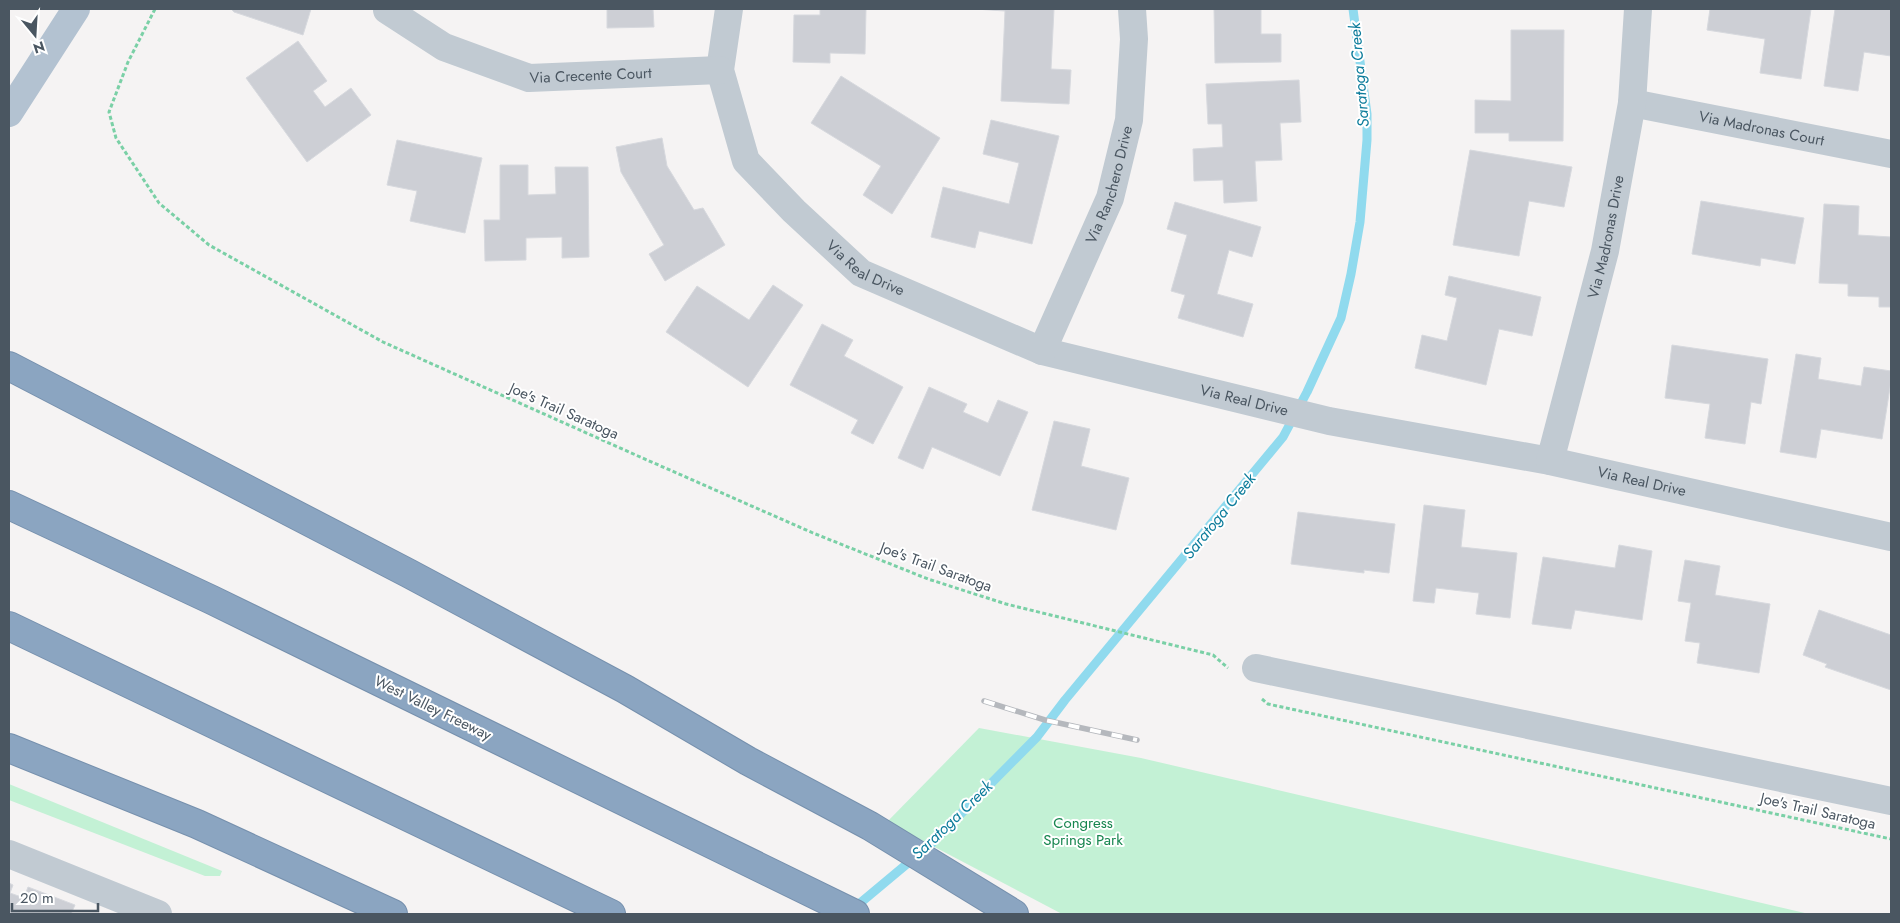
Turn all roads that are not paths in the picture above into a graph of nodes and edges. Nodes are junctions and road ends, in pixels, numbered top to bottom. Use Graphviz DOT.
graph roads {
  1 [pos="76,9"];
  2 [pos="729,9"];
  3 [pos="1132,9"];
  4 [pos="1638,9"];
  5 [pos="387,10"];
  6 [pos="720,70"];
  7 [pos="1632,103"];
  8 [pos="9,113"];
  9 [pos="1891,154"];
  10 [pos="1042,351"];
  11 [pos="9,366"];
  12 [pos="1550,461"];
  13 [pos="9,505"];
  14 [pos="1891,537"];
  15 [pos="9,626"];
  16 [pos="1256,668"];
  17 [pos="9,748"];
  18 [pos="1891,801"];
  19 [pos="9,854"];
  20 [pos="158,914"];
  21 [pos="393,914"];
  22 [pos="611,914"];
  23 [pos="855,914"];
  24 [pos="1014,914"];
  1 -- 8 [label="main road"];
  2 -- 6 [label="street"];
  3 -- 10 [label="street, Via Ranchero Drive"];
  4 -- 7 [label="street, Via Madronas Drive"];
  5 -- 6 [label="street, Via Crecente Court"];
  6 -- 10 [label="street, Via Real Drive"];
  7 -- 9 [label="street, Via Madronas Court"];
  7 -- 12 [label="street, Via Madronas Drive"];
  10 -- 12 [label="street, Via Real Drive"];
  11 -- 24 [label="highway"];
  12 -- 14 [label="street, Via Real Drive"];
  13 -- 23 [label="highway, West Valley Freeway"];
  15 -- 22 [label="highway"];
  16 -- 18 [label="street"];
  17 -- 21 [label="highway"];
  19 -- 20 [label="street"];
}
